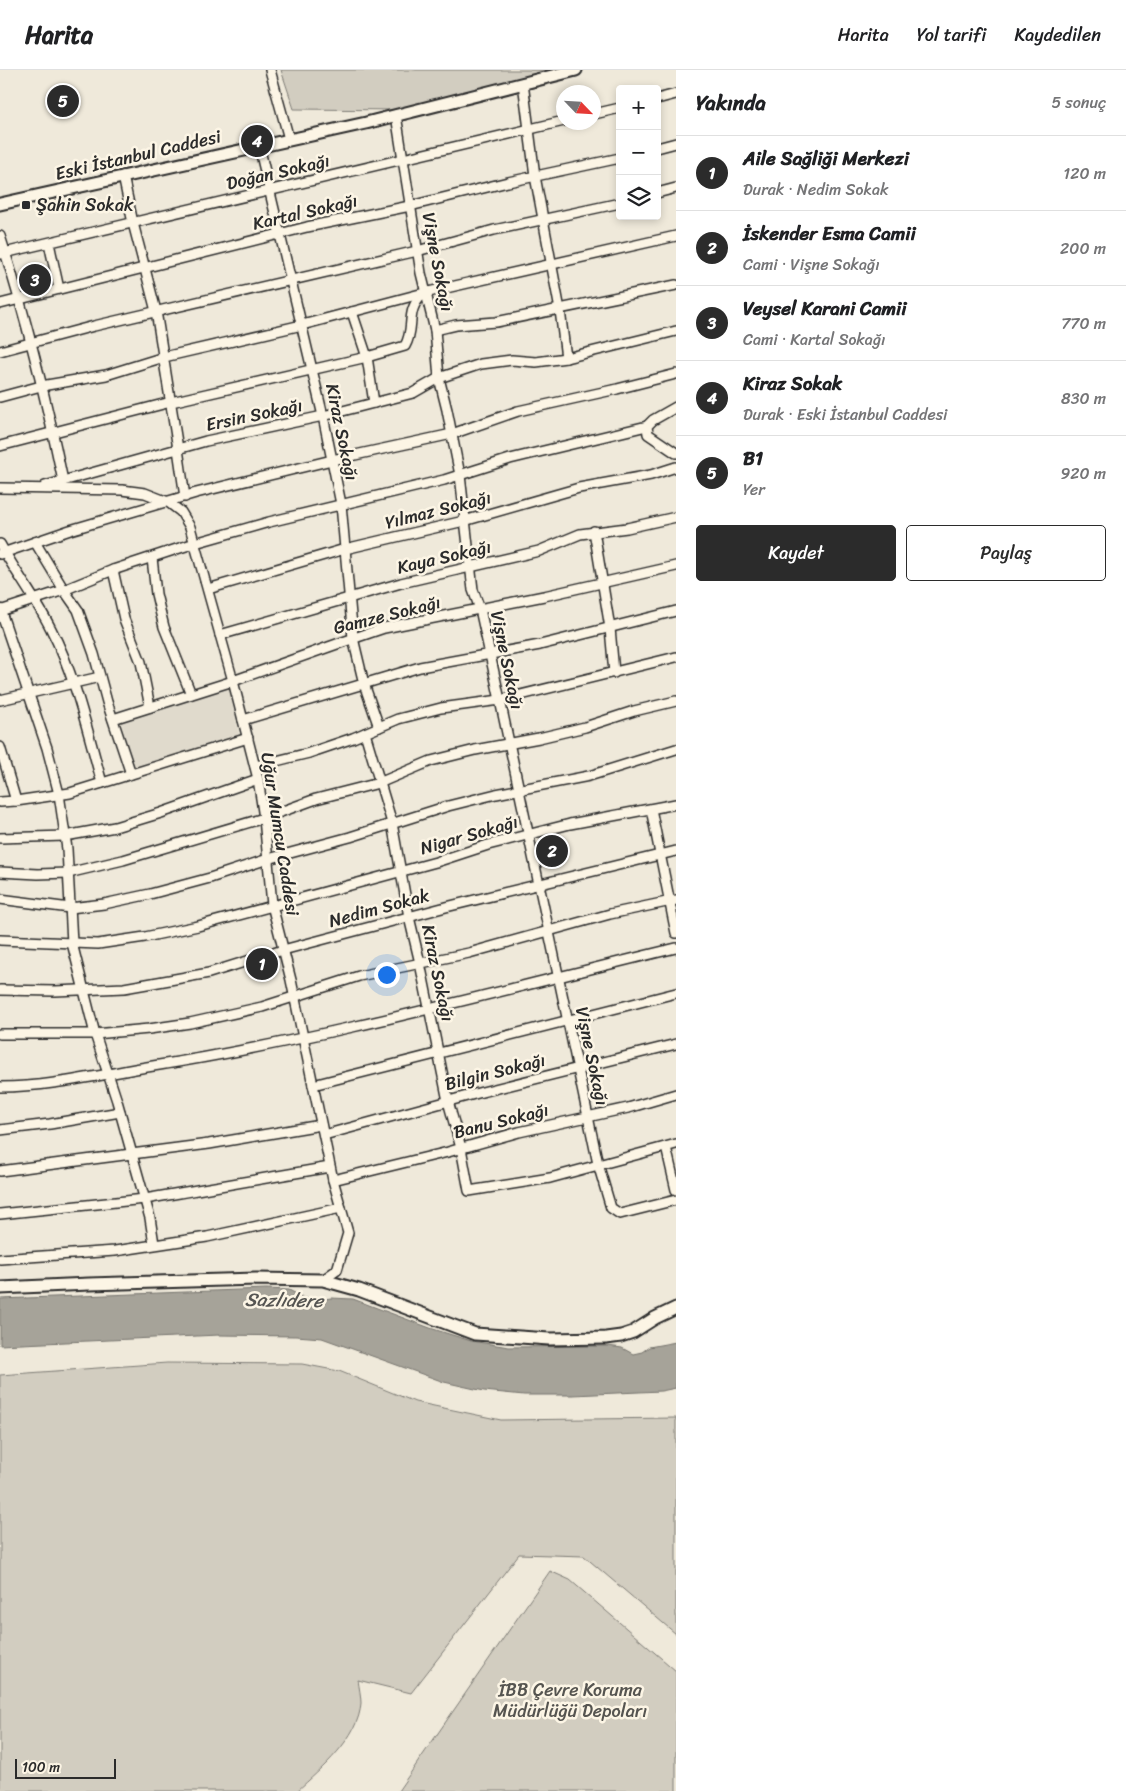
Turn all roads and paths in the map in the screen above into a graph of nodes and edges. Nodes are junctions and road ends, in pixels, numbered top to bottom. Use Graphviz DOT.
graph roads {
  1 [pos="270,70"];
  2 [pos="576,70"];
  3 [pos="523,83"];
  4 [pos="676,94"];
  5 [pos="661,98"];
  6 [pos="616,109"];
  7 [pos="601,112"];
  8 [pos="396,115"];
  9 [pos="556,123"];
  10 [pos="529,129"];
  11 [pos="289,139"];
  12 [pos="676,143"];
  13 [pos="259,146"];
  14 [pos="661,147"];
  15 [pos="616,159"];
  16 [pos="403,160"];
  17 [pos="123,176"];
  18 [pos="535,176"];
  19 [pos="676,188"];
  20 [pos="270,191"];
  21 [pos="661,192"];
  22 [pos="0,204"];
  23 [pos="616,204"];
  24 [pos="410,206"];
  25 [pos="542,220"];
  26 [pos="132,223"];
  27 [pos="280,235"];
  28 [pos="0,236"];
  29 [pos="676,236"];
  30 [pos="49,243"];
  31 [pos="417,250"];
  32 [pos="3,253"];
  33 [pos="550,265"];
  34 [pos="144,268"];
  35 [pos="291,280"];
  36 [pos="676,285"];
  37 [pos="59,289"];
  38 [pos="424,292"];
  39 [pos="19,299"];
  40 [pos="0,304"];
  41 [pos="560,310"];
  42 [pos="156,311"];
  43 [pos="352,312"];
  44 [pos="302,325"];
  45 [pos="435,330"];
  46 [pos="676,331"];
  47 [pos="31,343"];
  48 [pos="0,351"];
  49 [pos="164,357"];
  50 [pos="367,357"];
  51 [pos="566,358"];
  52 [pos="312,368"];
  53 [pos="676,374"];
  54 [pos="439,378"];
  55 [pos="41,386"];
  56 [pos="0,397"];
  57 [pos="171,402"];
  58 [pos="374,403"];
  59 [pos="676,407"];
  60 [pos="323,416"];
  61 [pos="647,426"];
  62 [pos="53,432"];
  63 [pos="452,434"];
  64 [pos="0,446"];
  65 [pos="178,449"];
  66 [pos="676,453"];
  67 [pos="332,460"];
  68 [pos="676,467"];
  69 [pos="460,475"];
  70 [pos="63,481"];
  71 [pos="0,488"];
  72 [pos="35,489"];
  73 [pos="185,497"];
  74 [pos="168,502"];
  75 [pos="341,504"];
  76 [pos="676,517"];
  77 [pos="464,521"];
  78 [pos="594,531"];
  79 [pos="35,542"];
  80 [pos="195,543"];
  81 [pos="0,544"];
  82 [pos="345,549"];
  83 [pos="2,553"];
  84 [pos="152,558"];
  85 [pos="676,566"];
  86 [pos="470,568"];
  87 [pos="113,570"];
  88 [pos="603,583"];
  89 [pos="208,589"];
  90 [pos="64,590"];
  91 [pos="349,597"];
  92 [pos="36,599"];
  93 [pos="480,609"];
  94 [pos="0,610"];
  95 [pos="676,611"];
  96 [pos="610,628"];
  97 [pos="220,635"];
  98 [pos="353,638"];
  99 [pos="490,654"];
  100 [pos="676,657"];
  101 [pos="614,672"];
  102 [pos="100,676"];
  103 [pos="233,681"];
  104 [pos="72,683"];
  105 [pos="364,684"];
  106 [pos="30,693"];
  107 [pos="191,694"];
  108 [pos="0,700"];
  109 [pos="500,700"];
  110 [pos="676,701"];
  111 [pos="150,707"];
  112 [pos="113,719"];
  113 [pos="243,720"];
  114 [pos="379,727"];
  115 [pos="365,733"];
  116 [pos="248,738"];
  117 [pos="509,743"];
  118 [pos="0,747"];
  119 [pos="676,749"];
  120 [pos="255,766"];
  121 [pos="131,774"];
  122 [pos="258,779"];
  123 [pos="102,783"];
  124 [pos="379,783"];
  125 [pos="519,790"];
  126 [pos="59,794"];
  127 [pos="16,801"];
  128 [pos="0,802"];
  129 [pos="676,804"];
  130 [pos="651,809"];
  131 [pos="264,818"];
  132 [pos="392,823"];
  133 [pos="528,835"];
  134 [pos="65,836"];
  135 [pos="0,838"];
  136 [pos="676,851"];
  137 [pos="660,855"];
  138 [pos="268,859"];
  139 [pos="402,871"];
  140 [pos="0,872"];
  141 [pos="68,873"];
  142 [pos="539,884"];
  143 [pos="0,899"];
  144 [pos="672,901"];
  145 [pos="272,905"];
  146 [pos="70,908"];
  147 [pos="409,917"];
  148 [pos="549,931"];
  149 [pos="676,933"];
  150 [pos="0,940"];
  151 [pos="72,943"];
  152 [pos="676,948"];
  153 [pos="283,950"];
  154 [pos="420,963"];
  155 [pos="558,977"];
  156 [pos="83,989"];
  157 [pos="0,990"];
  158 [pos="676,993"];
  159 [pos="294,998"];
  160 [pos="428,1009"];
  161 [pos="568,1021"];
  162 [pos="0,1034"];
  163 [pos="95,1034"];
  164 [pos="303,1039"];
  165 [pos="676,1044"];
  166 [pos="439,1053"];
  167 [pos="578,1068"];
  168 [pos="108,1073"];
  169 [pos="313,1085"];
  170 [pos="0,1087"];
  171 [pos="676,1094"];
  172 [pos="448,1101"];
  173 [pos="120,1112"];
  174 [pos="588,1117"];
  175 [pos="322,1125"];
  176 [pos="0,1130"];
  177 [pos="324,1135"];
  178 [pos="676,1144"];
  179 [pos="666,1147"];
  180 [pos="461,1148"];
  181 [pos="132,1153"];
  182 [pos="598,1164"];
  183 [pos="330,1167"];
  184 [pos="0,1172"];
  185 [pos="333,1180"];
  186 [pos="676,1190"];
  187 [pos="145,1199"];
  188 [pos="676,1200"];
  189 [pos="341,1208"];
  190 [pos="0,1214"];
  191 [pos="154,1244"];
  192 [pos="0,1259"];
  193 [pos="323,1280"];
  194 [pos="0,1288"];
  195 [pos="676,1308"];
  1 -- 11 [label="street"];
  2 -- 3 [label="main road, Eski İstanbul Caddesi"];
  3 -- 8 [label="main road, Eski İstanbul Caddesi"];
  3 -- 10 [label="street"];
  4 -- 5 [label="street"];
  6 -- 7 [label="street"];
  8 -- 11 [label="main road, Eski İstanbul Caddesi"];
  8 -- 16 [label="street, Vişne Sokağı"];
  9 -- 10 [label="street, Doğan Sokağı"];
  10 -- 16 [label="street, Doğan Sokağı"];
  10 -- 18 [label="street"];
  11 -- 13 [label="main road, Eski İstanbul Caddesi"];
  12 -- 14 [label="street"];
  13 -- 17 [label="main road, Eski İstanbul Caddesi"];
  13 -- 20 [label="street, Kiraz Sokağı"];
  15 -- 18 [label="street, Kartal Sokağı"];
  16 -- 20 [label="street, Doğan Sokağı"];
  16 -- 24 [label="street, Vişne Sokağı"];
  17 -- 22 [label="main road, Eski İstanbul Caddesi"];
  17 -- 26 [label="street"];
  18 -- 24 [label="street, Kartal Sokağı"];
  18 -- 25 [label="street"];
  19 -- 21 [label="street"];
  20 -- 26 [label="street, Doğan Sokağı"];
  20 -- 27 [label="street, Kiraz Sokağı"];
  23 -- 25 [label="street"];
  24 -- 27 [label="street, Kartal Sokağı"];
  24 -- 31 [label="street, Vişne Sokağı"];
  25 -- 31 [label="street"];
  25 -- 33 [label="street"];
  26 -- 30 [label="street, Doğan Sokağı"];
  26 -- 34 [label="street"];
  27 -- 34 [label="street, Kartal Sokağı"];
  27 -- 35 [label="street, Kiraz Sokağı"];
  28 -- 32 [label="street"];
  29 -- 33 [label="street"];
  30 -- 32 [label="street, Doğan Sokağı"];
  30 -- 37 [label="street"];
  31 -- 35 [label="street"];
  31 -- 38 [label="street, Vişne Sokağı"];
  32 -- 39 [label="street"];
  33 -- 38 [label="street"];
  33 -- 41 [label="street"];
  34 -- 37 [label="street, Kartal Sokağı"];
  34 -- 42 [label="street"];
  35 -- 42 [label="street"];
  35 -- 44 [label="street, Kiraz Sokağı"];
  36 -- 41 [label="street"];
  37 -- 39 [label="street, Kartal Sokağı"];
  38 -- 43 [label="street"];
  38 -- 45 [label="street, Vişne Sokağı"];
  38 -- 50 [label="street"];
  39 -- 40 [label="street, Kartal Sokağı"];
  39 -- 47 [label="street"];
  41 -- 45 [label="street"];
  41 -- 51 [label="street"];
  42 -- 47 [label="street"];
  42 -- 49 [label="street"];
  43 -- 44 [label="street"];
  43 -- 50 [label="street"];
  44 -- 49 [label="street"];
  44 -- 52 [label="street, Kiraz Sokağı"];
  45 -- 54 [label="street, Vişne Sokağı"];
  46 -- 51 [label="street, Ersin Sokağı"];
  47 -- 48 [label="street"];
  47 -- 55 [label="street"];
  49 -- 55 [label="street"];
  49 -- 57 [label="street"];
  50 -- 52 [label="street"];
  50 -- 58 [label="street"];
  51 -- 54 [label="street, Ersin Sokağı"];
  52 -- 57 [label="street"];
  52 -- 60 [label="street, Kiraz Sokağı"];
  53 -- 63 [label="street"];
  54 -- 58 [label="street, Ersin Sokağı"];
  54 -- 63 [label="street, Vişne Sokağı"];
  55 -- 56 [label="street"];
  55 -- 62 [label="street"];
  57 -- 62 [label="street"];
  57 -- 65 [label="street"];
  58 -- 60 [label="street, Ersin Sokağı"];
  59 -- 61 [label="street"];
  60 -- 65 [label="street, Ersin Sokağı"];
  60 -- 67 [label="street, Kiraz Sokağı"];
  61 -- 66 [label="street"];
  61 -- 69 [label="street"];
  62 -- 64 [label="street"];
  62 -- 70 [label="street"];
  63 -- 67 [label="street"];
  63 -- 69 [label="street, Vişne Sokağı"];
  65 -- 70 [label="street, Ersin Sokağı"];
  65 -- 73 [label="street"];
  67 -- 73 [label="street"];
  67 -- 75 [label="street, Kiraz Sokağı"];
  68 -- 77 [label="street, Yılmaz Sokağı"];
  69 -- 75 [label="street"];
  69 -- 77 [label="street, Vişne Sokağı"];
  70 -- 72 [label="street, Ersin Sokağı"];
  71 -- 72 [label="street, Uğur Mumcu Caddesi"];
  72 -- 74 [label="street, Uğur Mumcu Caddesi"];
  73 -- 74 [label="street"];
  74 -- 79 [label="street"];
  74 -- 80 [label="street, Uğur Mumcu Caddesi"];
  75 -- 80 [label="street"];
  75 -- 82 [label="street, Kiraz Sokağı"];
  76 -- 78 [label="street, Kaya Sokağı"];
  77 -- 82 [label="street, Yılmaz Sokağı"];
  77 -- 86 [label="street, Vişne Sokağı"];
  78 -- 86 [label="street, Kaya Sokağı"];
  78 -- 88 [label="street"];
  79 -- 83 [label="street"];
  79 -- 90 [label="street"];
  80 -- 84 [label="street"];
  80 -- 89 [label="street, Uğur Mumcu Caddesi"];
  81 -- 83 [label="street"];
  82 -- 89 [label="street, Yılmaz Sokağı"];
  82 -- 91 [label="street, Kiraz Sokağı"];
  83 -- 92 [label="street"];
  84 -- 87 [label="street"];
  84 -- 107 [label="street"];
  85 -- 88 [label="street, Gamze Sokağı"];
  86 -- 91 [label="street, Kaya Sokağı"];
  86 -- 93 [label="street, Vişne Sokağı"];
  87 -- 90 [label="street"];
  87 -- 111 [label="street"];
  88 -- 93 [label="street, Gamze Sokağı"];
  88 -- 96 [label="street"];
  89 -- 97 [label="street, Uğur Mumcu Caddesi"];
  90 -- 92 [label="street"];
  90 -- 102 [label="street"];
  91 -- 97 [label="street, Kaya Sokağı"];
  91 -- 98 [label="street, Kiraz Sokağı"];
  92 -- 94 [label="street"];
  92 -- 104 [label="street"];
  93 -- 98 [label="street, Gamze Sokağı"];
  93 -- 99 [label="street, Vişne Sokağı"];
  94 -- 106 [label="street"];
  95 -- 96 [label="street"];
  96 -- 99 [label="street"];
  96 -- 101 [label="street"];
  97 -- 103 [label="street, Uğur Mumcu Caddesi"];
  98 -- 103 [label="street, Gamze Sokağı"];
  98 -- 105 [label="street, Kiraz Sokağı"];
  99 -- 105 [label="street"];
  99 -- 109 [label="street, Vişne Sokağı"];
  100 -- 101 [label="street"];
  101 -- 109 [label="street"];
  102 -- 104 [label="street"];
  102 -- 112 [label="street"];
  103 -- 107 [label="street, Gamze Sokağı"];
  103 -- 113 [label="street, Uğur Mumcu Caddesi"];
  104 -- 106 [label="street"];
  104 -- 123 [label="street"];
  105 -- 113 [label="street"];
  105 -- 114 [label="street, Kiraz Sokağı"];
  106 -- 108 [label="street"];
  106 -- 126 [label="street"];
  107 -- 111 [label="street, Gamze Sokağı"];
  109 -- 114 [label="street"];
  109 -- 117 [label="street, Vişne Sokağı"];
  110 -- 117 [label="street"];
  111 -- 112 [label="street, Gamze Sokağı"];
  112 -- 121 [label="street"];
  113 -- 116 [label="street, Uğur Mumcu Caddesi"];
  114 -- 115 [label="street"];
  115 -- 120 [label="street"];
  115 -- 124 [label="street, Kiraz Sokağı"];
  116 -- 120 [label="street, Uğur Mumcu Caddesi"];
  116 -- 121 [label="street"];
  117 -- 124 [label="street"];
  117 -- 125 [label="street, Vişne Sokağı"];
  118 -- 127 [label="street"];
  119 -- 125 [label="street"];
  120 -- 122 [label="street, Uğur Mumcu Caddesi"];
  121 -- 123 [label="street"];
  122 -- 131 [label="street, Uğur Mumcu Caddesi"];
  122 -- 134 [label="street"];
  123 -- 126 [label="street"];
  124 -- 131 [label="street"];
  124 -- 132 [label="street, Kiraz Sokağı"];
  125 -- 132 [label="street"];
  125 -- 133 [label="street, Vişne Sokağı"];
  126 -- 127 [label="street"];
  126 -- 134 [label="street"];
  127 -- 128 [label="street"];
  129 -- 130 [label="street, Nigar Sokağı"];
  130 -- 133 [label="street, Nigar Sokağı"];
  130 -- 137 [label="street"];
  131 -- 138 [label="street, Uğur Mumcu Caddesi"];
  131 -- 141 [label="street"];
  132 -- 138 [label="street"];
  132 -- 139 [label="street, Kiraz Sokağı"];
  133 -- 139 [label="street, Nigar Sokağı"];
  133 -- 142 [label="street, Vişne Sokağı"];
  134 -- 135 [label="street"];
  134 -- 141 [label="street"];
  136 -- 137 [label="street, Nedim Sokak"];
  137 -- 142 [label="street, Nedim Sokak"];
  137 -- 144 [label="street"];
  138 -- 145 [label="street, Uğur Mumcu Caddesi"];
  138 -- 146 [label="street"];
  139 -- 145 [label="street, Nigar Sokağı"];
  139 -- 147 [label="street, Kiraz Sokağı"];
  140 -- 141 [label="street"];
  141 -- 146 [label="street"];
  142 -- 147 [label="street, Nedim Sokak"];
  142 -- 148 [label="street, Vişne Sokağı"];
  143 -- 146 [label="street"];
  144 -- 148 [label="street"];
  144 -- 149 [label="street"];
  145 -- 151 [label="street, Nigar Sokağı"];
  145 -- 153 [label="street, Uğur Mumcu Caddesi"];
  146 -- 151 [label="street"];
  147 -- 153 [label="street, Nedim Sokak"];
  147 -- 154 [label="street, Kiraz Sokağı"];
  148 -- 154 [label="street"];
  148 -- 155 [label="street, Vişne Sokağı"];
  150 -- 151 [label="street, Nigar Sokağı"];
  151 -- 156 [label="street"];
  152 -- 155 [label="street"];
  153 -- 156 [label="street, Nedim Sokak"];
  153 -- 159 [label="street, Uğur Mumcu Caddesi"];
  154 -- 159 [label="street"];
  154 -- 160 [label="street, Kiraz Sokağı"];
  155 -- 160 [label="street"];
  155 -- 161 [label="street, Vişne Sokağı"];
  156 -- 157 [label="street, Nedim Sokak"];
  156 -- 163 [label="street"];
  158 -- 161 [label="street"];
  159 -- 163 [label="street"];
  159 -- 164 [label="street, Uğur Mumcu Caddesi"];
  160 -- 164 [label="street"];
  160 -- 166 [label="street, Kiraz Sokağı"];
  161 -- 166 [label="street"];
  161 -- 167 [label="street, Vişne Sokağı"];
  162 -- 163 [label="street"];
  163 -- 168 [label="street"];
  164 -- 168 [label="street"];
  164 -- 169 [label="street, Uğur Mumcu Caddesi"];
  165 -- 167 [label="street, Bilgin Sokağı"];
  166 -- 169 [label="street"];
  166 -- 172 [label="street, Kiraz Sokağı"];
  167 -- 172 [label="street, Bilgin Sokağı"];
  167 -- 174 [label="street, Vişne Sokağı"];
  168 -- 170 [label="street"];
  168 -- 173 [label="street"];
  169 -- 175 [label="street, Uğur Mumcu Caddesi"];
  171 -- 174 [label="street, Banu Sokağı"];
  172 -- 177 [label="street, Bilgin Sokağı"];
  172 -- 180 [label="street, Kiraz Sokağı"];
  173 -- 176 [label="street"];
  173 -- 181 [label="street"];
  174 -- 180 [label="street, Banu Sokağı"];
  174 -- 182 [label="street, Vişne Sokağı"];
  175 -- 177 [label="street, Uğur Mumcu Caddesi"];
  175 -- 181 [label="street"];
  177 -- 183 [label="street, Uğur Mumcu Caddesi"];
  178 -- 179 [label="street"];
  179 -- 182 [label="street"];
  179 -- 186 [label="street"];
  180 -- 182 [label="street, Kiraz Sokağı"];
  180 -- 185 [label="street, Banu Sokağı"];
  181 -- 184 [label="street"];
  181 -- 187 [label="street"];
  182 -- 188 [label="street, Vişne Sokağı"];
  183 -- 185 [label="street, Uğur Mumcu Caddesi"];
  183 -- 187 [label="street"];
  185 -- 189 [label="street, Uğur Mumcu Caddesi"];
  187 -- 190 [label="street"];
  187 -- 191 [label="street"];
  189 -- 191 [label="street"];
  189 -- 193 [label="street, Uğur Mumcu Caddesi"];
  191 -- 192 [label="street"];
  193 -- 194 [label="main road"];
  193 -- 195 [label="main road"];
}
